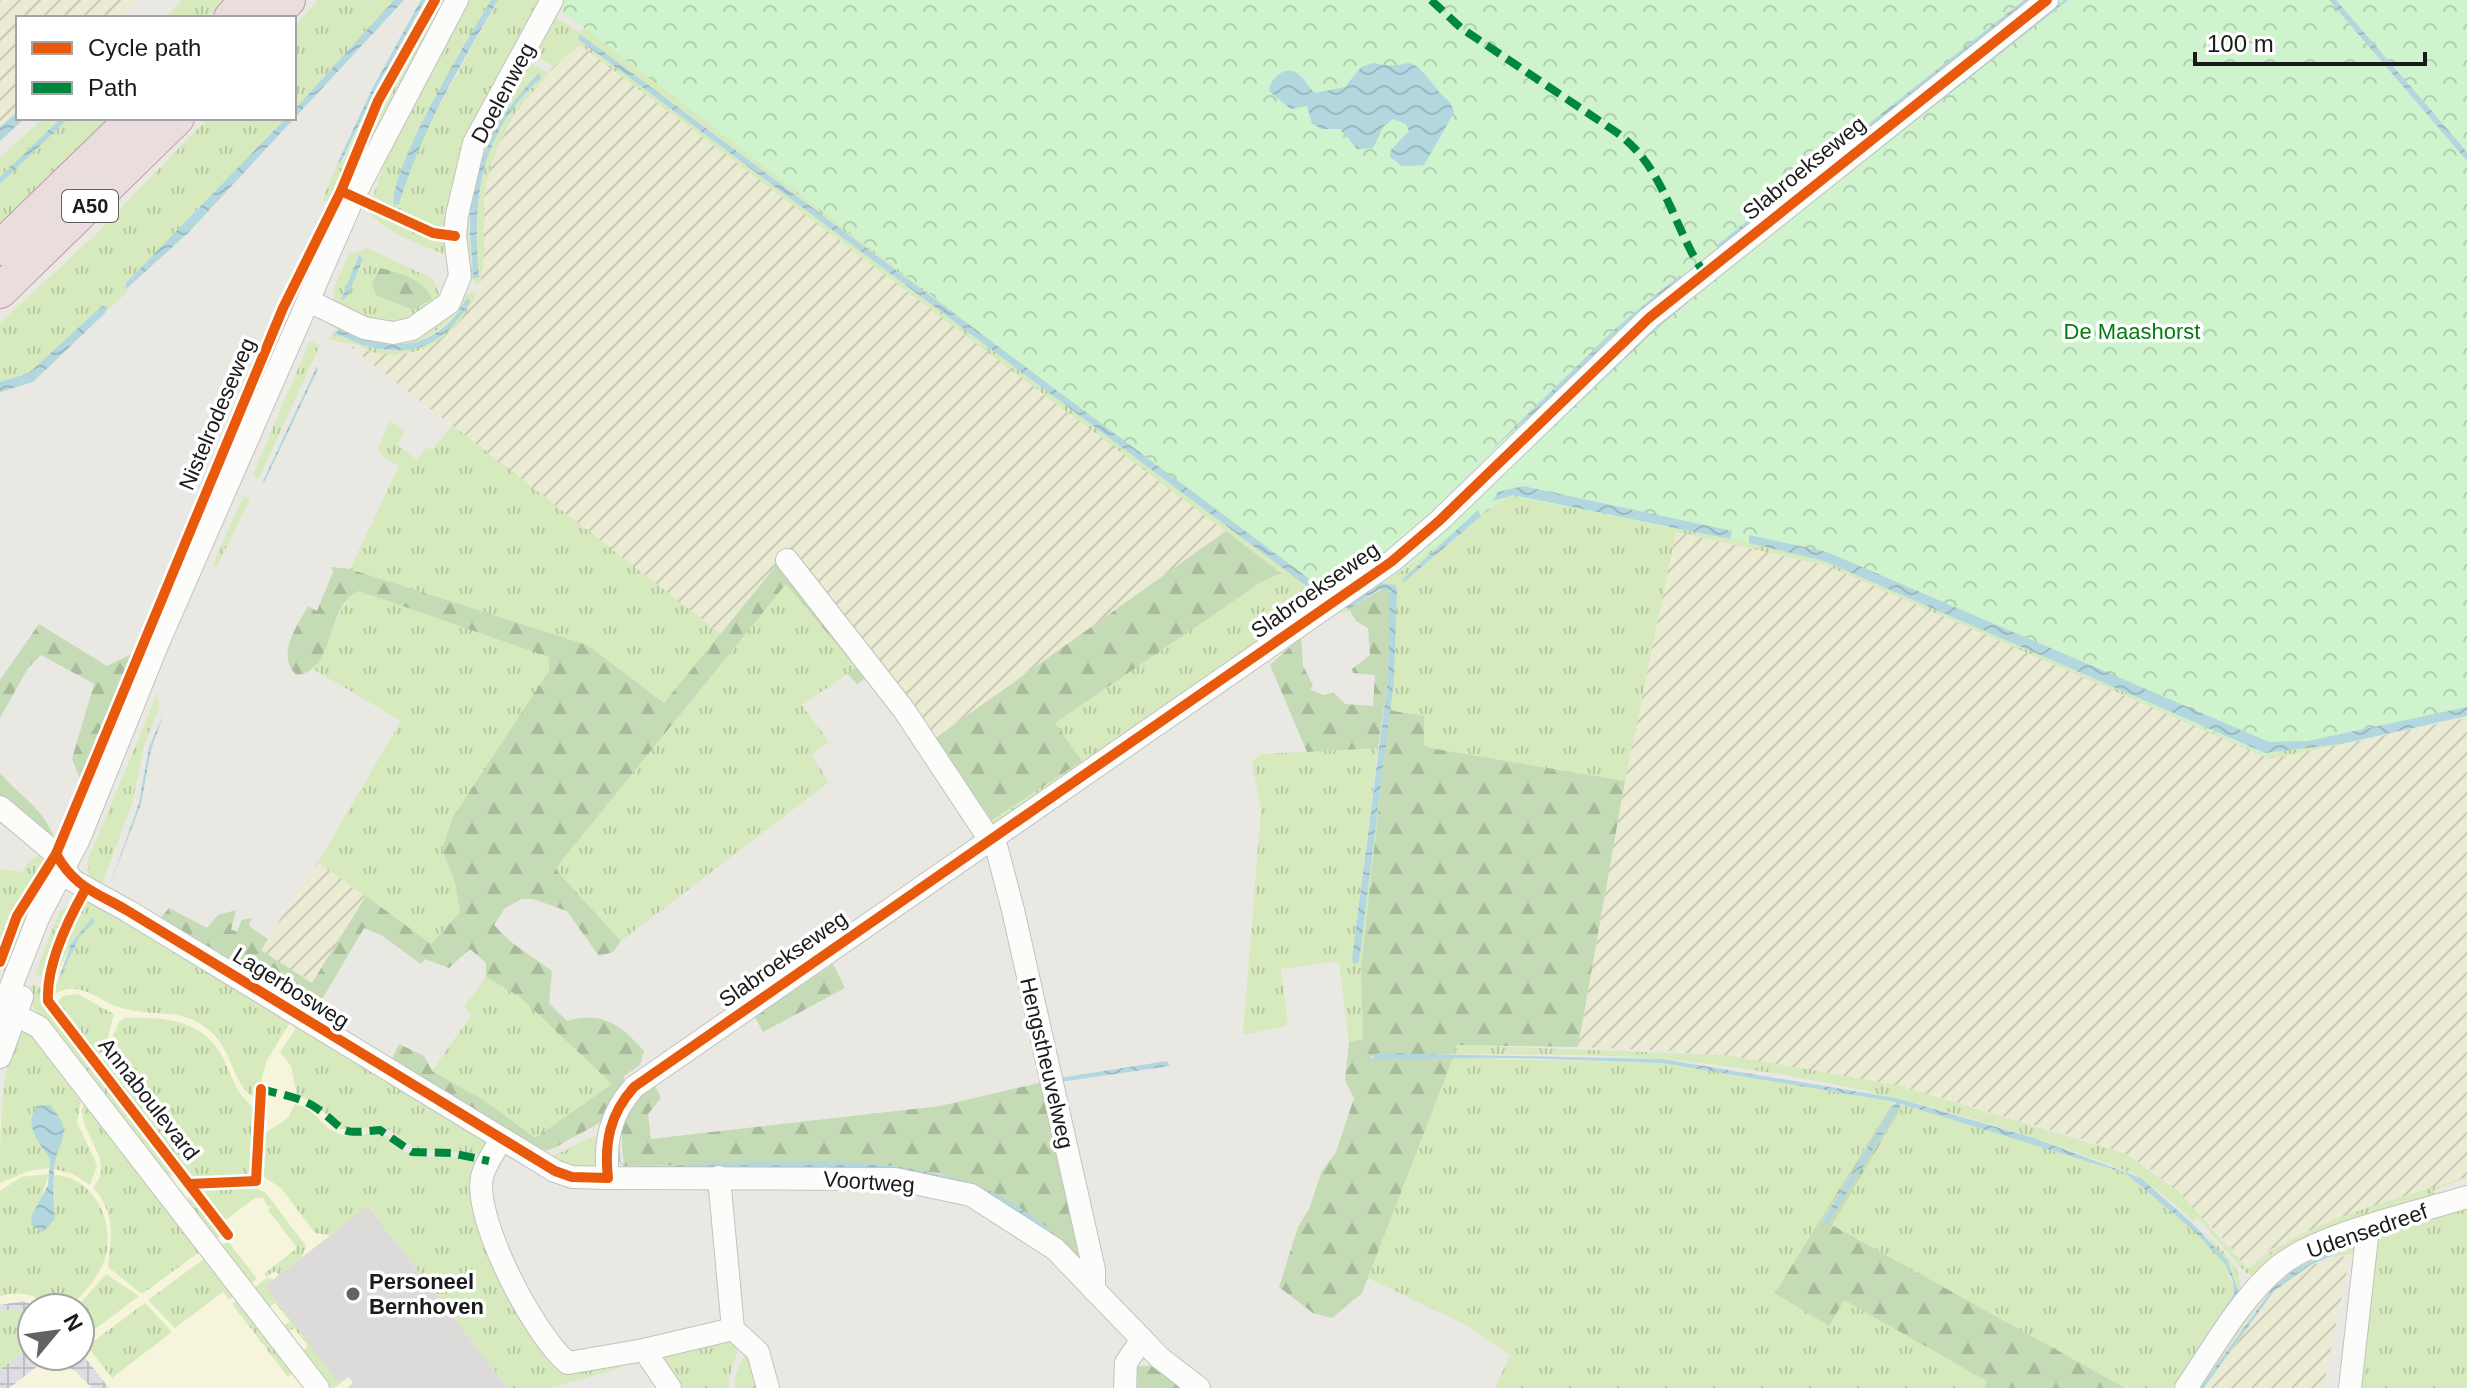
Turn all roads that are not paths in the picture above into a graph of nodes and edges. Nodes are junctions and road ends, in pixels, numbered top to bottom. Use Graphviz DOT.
graph roads {
  1 [pos="247,0"];
  2 [pos="288,0"];
  3 [pos="457,0"];
  4 [pos="552,0"];
  5 [pos="2047,0"];
  6 [pos="233,16"];
  7 [pos="273,16"];
  8 [pos="132,120"];
  9 [pos="175,120"];
  10 [pos="0,248"];
  11 [pos="0,291"];
  12 [pos="315,304"];
  13 [pos="787,560"];
  14 [pos="0,807"];
  15 [pos="992,839"];
  16 [pos="68,874"];
  17 [pos="6,1013"];
  18 [pos="0,1057"];
  19 [pos="502,1139"];
  20 [pos="719,1177"];
  21 [pos="608,1178"];
  22 [pos="2467,1197"];
  23 [pos="2368,1228"];
  24 [pos="1094,1290"];
  25 [pos="733,1329"];
  26 [pos="1142,1339"];
  27 [pos="644,1350"];
  28 [pos="318,1388"];
  29 [pos="670,1388"];
  30 [pos="768,1388"];
  31 [pos="1125,1388"];
  32 [pos="1199,1388"];
  33 [pos="2186,1388"];
  34 [pos="2350,1388"];
  1 -- 6 [label="highway"];
  2 -- 7 [label="highway"];
  3 -- 12 [label="street"];
  4 -- 12 [label="street, Doelenweg"];
  5 -- 15 [label="street, Slabroekseweg"];
  8 -- 10 [label="highway, A50"];
  9 -- 11 [label="highway, A50"];
  12 -- 16 [label="street"];
  13 -- 15 [label="street, Hengstheuvelweg"];
  14 -- 16 [label="street"];
  15 -- 21 [label="street, Slabroekseweg"];
  15 -- 24 [label="street, Hengstheuvelweg"];
  16 -- 17 [label="street"];
  16 -- 19 [label="street, Lagerbosweg"];
  17 -- 18 [label="street"];
  17 -- 28 [label="street, Annaboulevard"];
  19 -- 21 [label="street, Voortweg"];
  19 -- 27 [label="street"];
  20 -- 21 [label="street, Voortweg"];
  20 -- 24 [label="street, Voortweg"];
  20 -- 25 [label="street"];
  22 -- 23 [label="street, Udensedreef"];
  23 -- 33 [label="street, Udensedreef"];
  23 -- 34 [label="street"];
  24 -- 26 [label="street, Voortweg"];
  25 -- 27 [label="street"];
  25 -- 30 [label="street"];
  26 -- 31 [label="street"];
  26 -- 32 [label="street, Voortweg"];
  27 -- 29 [label="street"];
}
